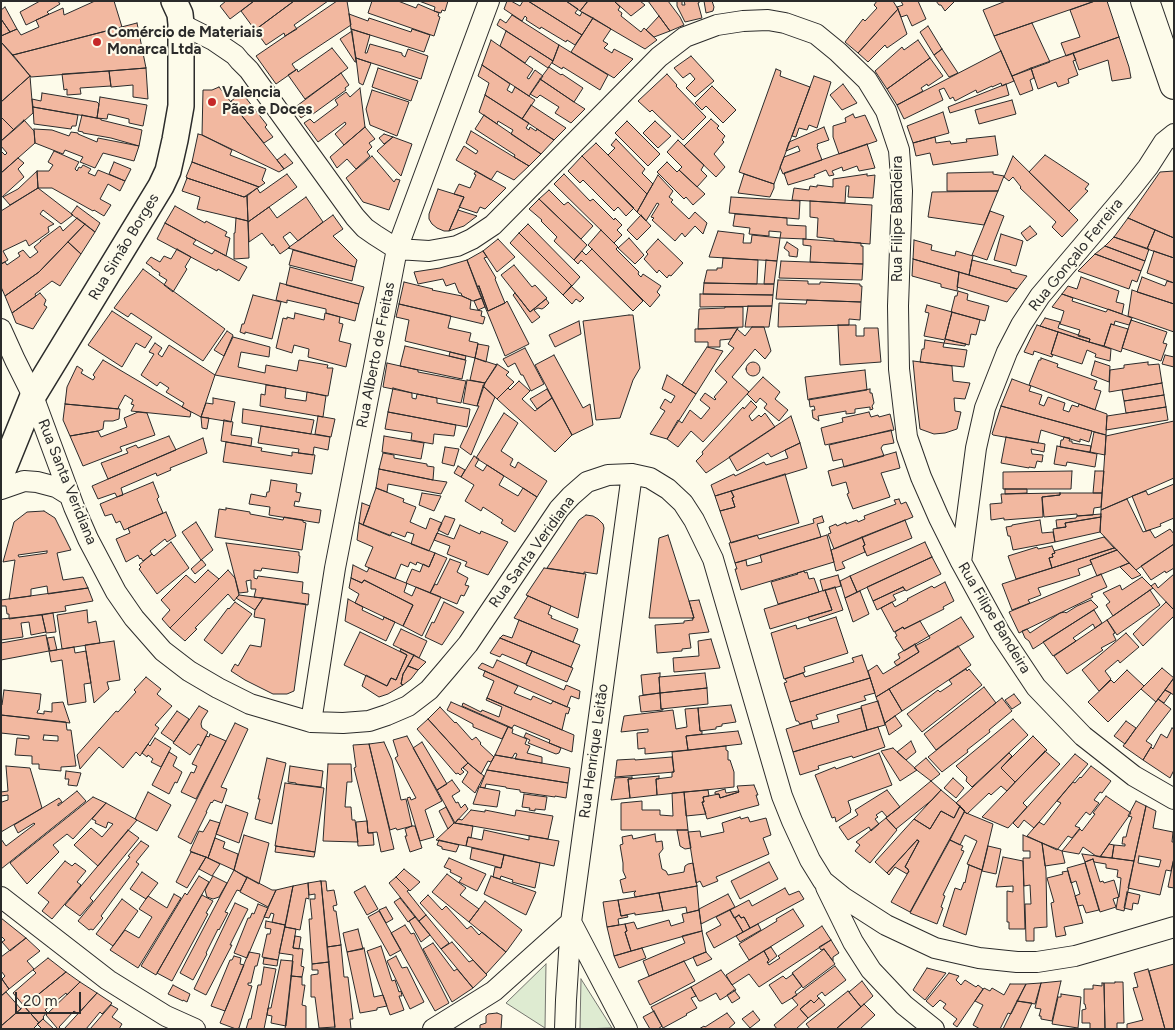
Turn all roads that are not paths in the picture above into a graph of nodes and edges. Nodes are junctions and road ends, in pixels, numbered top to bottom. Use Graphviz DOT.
graph roads {
  1 [pos="489,1"];
  2 [pos="1145,1"];
  3 [pos="178,13"];
  4 [pos="1174,85"];
  5 [pos="1174,134"];
  6 [pos="396,249"];
  7 [pos="1,329"];
  8 [pos="33,396"];
  9 [pos="632,474"];
  10 [pos="1,475"];
  11 [pos="1,489"];
  12 [pos="69,495"];
  13 [pos="961,562"];
  14 [pos="311,722"];
  15 [pos="1174,799"];
  16 [pos="823,881"];
  17 [pos="1,897"];
  18 [pos="571,922"];
  19 [pos="1174,927"];
  20 [pos="195,1029"];
  21 [pos="433,1029"];
  22 [pos="565,1029"];
  23 [pos="627,1029"];
  24 [pos="934,1029"];
  1 -- 6 [label="street, Rua Alberto de Freitas"];
  2 -- 4 [label="main road"];
  3 -- 6 [label="street"];
  3 -- 8 [label="street, Rua Simão Borges"];
  5 -- 13 [label="street, Rua Gonçalo Ferreira"];
  6 -- 13 [label="street, Rua Filipe Bandeira"];
  6 -- 14 [label="street, Rua Alberto de Freitas"];
  7 -- 8 [label="street, Rua Santa Veridiana"];
  8 -- 10 [label="street, Rua Simão Borges"];
  8 -- 12 [label="street, Rua Santa Veridiana"];
  9 -- 14 [label="street, Rua Santa Veridiana"];
  9 -- 16 [label="street, Rua Santa Veridiana"];
  9 -- 18 [label="street, Rua Henrique Leitão"];
  11 -- 12 [label="street"];
  12 -- 14 [label="street, Rua Santa Veridiana"];
  13 -- 15 [label="street, Rua Filipe Bandeira"];
  16 -- 19 [label="street, Rua Santa Veridiana"];
  16 -- 24 [label="street"];
  17 -- 20 [label="street"];
  18 -- 21 [label="street"];
  18 -- 22 [label="street, Rua Henrique Leitão"];
  18 -- 23 [label="street"];
}
